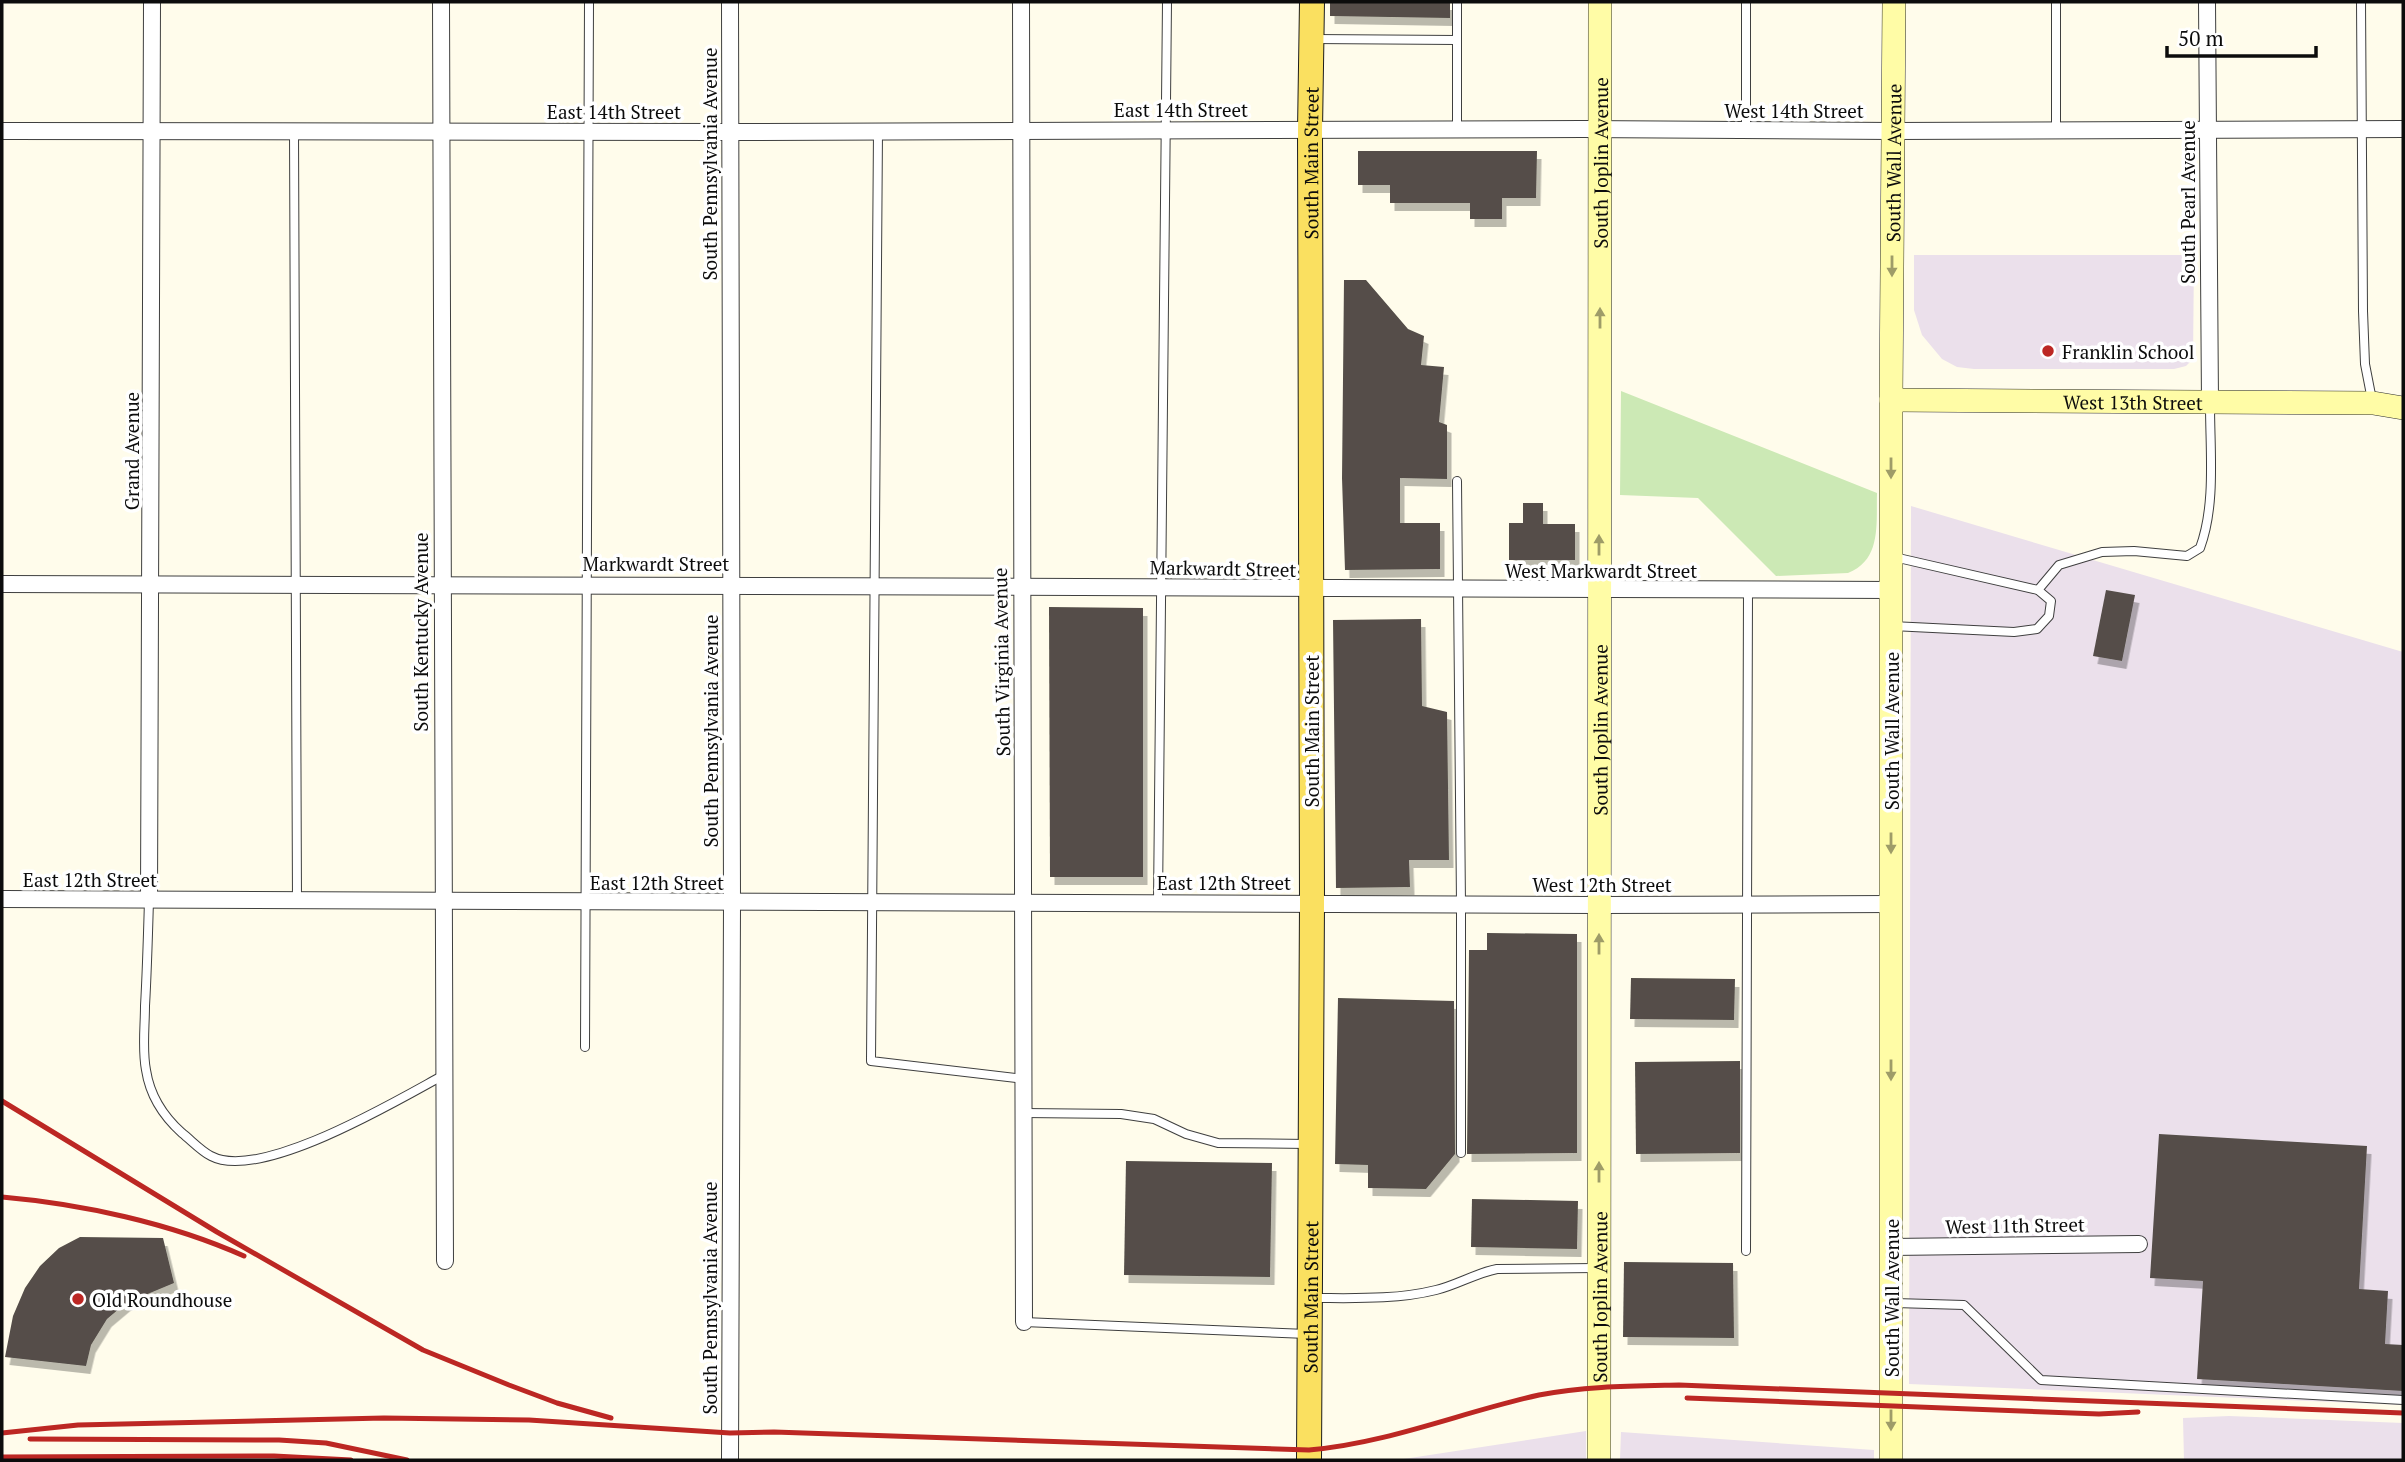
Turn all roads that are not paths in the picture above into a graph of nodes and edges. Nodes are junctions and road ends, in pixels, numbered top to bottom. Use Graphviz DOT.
graph roads {
  1 [pos="152,2"];
  2 [pos="441,2"];
  3 [pos="589,2"];
  4 [pos="730,2"];
  5 [pos="1021,2"];
  6 [pos="1167,2"];
  7 [pos="1312,2"];
  8 [pos="1457,2"];
  9 [pos="1600,2"];
  10 [pos="1746,2"];
  11 [pos="1894,2"];
  12 [pos="2056,2"];
  13 [pos="2207,2"];
  14 [pos="2361,2"];
  15 [pos="1312,39"];
  16 [pos="1457,40"];
  17 [pos="1600,129"];
  18 [pos="2361,129"];
  19 [pos="152,130"];
  20 [pos="1166,130"];
  21 [pos="1310,130"];
  22 [pos="1457,130"];
  23 [pos="1746,130"];
  24 [pos="2056,130"];
  25 [pos="2403,130"];
  26 [pos="2,131"];
  27 [pos="294,131"];
  28 [pos="442,131"];
  29 [pos="878,131"];
  30 [pos="1021,131"];
  31 [pos="1893,131"];
  32 [pos="2208,131"];
  33 [pos="587,132"];
  34 [pos="730,132"];
  35 [pos="2403,398"];
  36 [pos="1891,400"];
  37 [pos="2210,402"];
  38 [pos="2373,403"];
  39 [pos="2403,408"];
  40 [pos="1457,481"];
  41 [pos="1891,556"];
  42 [pos="152,583"];
  43 [pos="441,583"];
  44 [pos="2,584"];
  45 [pos="296,584"];
  46 [pos="586,584"];
  47 [pos="731,585"];
  48 [pos="874,586"];
  49 [pos="1020,587"];
  50 [pos="1161,589"];
  51 [pos="1310,590"];
  52 [pos="1748,590"];
  53 [pos="1891,590"];
  54 [pos="2038,590"];
  55 [pos="1457,591"];
  56 [pos="1600,591"];
  57 [pos="1891,626"];
  58 [pos="2,899"];
  59 [pos="149,900"];
  60 [pos="297,901"];
  61 [pos="443,901"];
  62 [pos="1024,902"];
  63 [pos="1158,902"];
  64 [pos="585,903"];
  65 [pos="732,903"];
  66 [pos="872,903"];
  67 [pos="1312,903"];
  68 [pos="1461,904"];
  69 [pos="1891,904"];
  70 [pos="1599,905"];
  71 [pos="1747,905"];
  72 [pos="585,1047"];
  73 [pos="442,1076"];
  74 [pos="1024,1079"];
  75 [pos="1024,1113"];
  76 [pos="1311,1144"];
  77 [pos="1461,1153"];
  78 [pos="2139,1244"];
  79 [pos="1891,1247"];
  80 [pos="1746,1251"];
  81 [pos="444,1261"];
  82 [pos="1599,1268"];
  83 [pos="1310,1298"];
  84 [pos="1892,1303"];
  85 [pos="1024,1322"];
  86 [pos="1310,1334"];
  87 [pos="2403,1400"];
  88 [pos="730,1460"];
  89 [pos="1309,1460"];
  90 [pos="1599,1460"];
  91 [pos="1891,1460"];
  1 -- 19 [label="street, Grand Avenue"];
  2 -- 28 [label="street, South Kentucky Avenue"];
  3 -- 33 [label="lane"];
  4 -- 34 [label="street, South Pennsylvania Avenue"];
  5 -- 30 [label="street, South Virginia Avenue"];
  6 -- 20 [label="lane"];
  7 -- 15 [label="main road, South Main Street"];
  8 -- 16 [label="lane"];
  9 -- 17 [label="street, South Joplin Avenue"];
  10 -- 23 [label="lane"];
  11 -- 31 [label="street, South Wall Avenue"];
  12 -- 24 [label="lane"];
  13 -- 32 [label="street, South Pearl Avenue"];
  14 -- 18 [label="lane"];
  15 -- 16 [label="lane"];
  15 -- 21 [label="main road, South Main Street"];
  16 -- 22 [label="lane"];
  17 -- 22 [label="street, West 14th Street"];
  17 -- 23 [label="street, West 14th Street"];
  56 -- 17 [label="street, South Joplin Avenue, one-way"];
  18 -- 25 [label="street, West 14th Street"];
  18 -- 32 [label="street, West 14th Street"];
  18 -- 38 [label="lane"];
  19 -- 26 [label="street, East 14th Street"];
  19 -- 27 [label="street, East 14th Street"];
  19 -- 42 [label="street, Grand Avenue"];
  20 -- 21 [label="street, East 14th Street"];
  20 -- 30 [label="street, East 14th Street"];
  20 -- 50 [label="lane"];
  21 -- 22 [label="street, West 14th Street"];
  21 -- 51 [label="main road, South Main Street"];
  23 -- 31 [label="street, West 14th Street"];
  24 -- 31 [label="street, West 14th Street"];
  24 -- 32 [label="street, West 14th Street"];
  27 -- 28 [label="street, East 14th Street"];
  27 -- 45 [label="lane"];
  28 -- 33 [label="street, East 14th Street"];
  28 -- 43 [label="street, South Kentucky Avenue"];
  29 -- 30 [label="street, East 14th Street"];
  29 -- 34 [label="street, East 14th Street"];
  29 -- 48 [label="lane"];
  30 -- 49 [label="street, South Virginia Avenue"];
  31 -- 36 [label="street, South Wall Avenue, one-way"];
  32 -- 37 [label="street, South Pearl Avenue"];
  33 -- 34 [label="street, East 14th Street"];
  33 -- 46 [label="lane"];
  34 -- 47 [label="street, South Pennsylvania Avenue"];
  35 -- 38 [label="street, West 13th Street"];
  36 -- 37 [label="street, West 13th Street"];
  36 -- 41 [label="street, South Wall Avenue, one-way"];
  37 -- 38 [label="street, West 13th Street"];
  37 -- 54 [label="lane"];
  38 -- 39 [label="street, West 13th Street"];
  40 -- 55 [label="lane"];
  41 -- 53 [label="street, South Wall Avenue"];
  41 -- 54 [label="lane"];
  42 -- 44 [label="street, Markwardt Street"];
  42 -- 45 [label="street, Markwardt Street"];
  42 -- 59 [label="street, Grand Avenue"];
  43 -- 45 [label="street, Markwardt Street"];
  43 -- 46 [label="street, Markwardt Street"];
  43 -- 61 [label="street, South Kentucky Avenue"];
  45 -- 60 [label="lane"];
  46 -- 47 [label="street, Markwardt Street"];
  46 -- 64 [label="lane"];
  47 -- 48 [label="street, Markwardt Street"];
  47 -- 65 [label="street, South Pennsylvania Avenue"];
  48 -- 49 [label="street, Markwardt Street"];
  48 -- 66 [label="lane"];
  49 -- 50 [label="street, Markwardt Street"];
  49 -- 62 [label="street, South Virginia Avenue"];
  50 -- 51 [label="street, Markwardt Street"];
  50 -- 63 [label="lane"];
  51 -- 55 [label="street, West Markwardt Street"];
  51 -- 67 [label="main road, South Main Street"];
  52 -- 53 [label="street, West Markwardt Street"];
  52 -- 56 [label="street, West Markwardt Street"];
  52 -- 71 [label="lane"];
  53 -- 57 [label="street, South Wall Avenue"];
  54 -- 57 [label="lane"];
  55 -- 56 [label="street, West Markwardt Street"];
  55 -- 68 [label="lane"];
  56 -- 70 [label="street, South Joplin Avenue"];
  57 -- 69 [label="street, South Wall Avenue, one-way"];
  58 -- 59 [label="street, East 12th Street"];
  59 -- 60 [label="street, East 12th Street"];
  59 -- 73 [label="lane"];
  60 -- 61 [label="street, East 12th Street"];
  61 -- 64 [label="street, East 12th Street"];
  61 -- 73 [label="street, South Kentucky Avenue"];
  62 -- 63 [label="street, East 12th Street"];
  62 -- 66 [label="street, East 12th Street"];
  62 -- 74 [label="street, South Virginia Avenue"];
  63 -- 67 [label="street, East 12th Street"];
  64 -- 65 [label="street, East 12th Street"];
  64 -- 72 [label="lane"];
  65 -- 66 [label="street, East 12th Street"];
  65 -- 88 [label="street, South Pennsylvania Avenue"];
  66 -- 74 [label="lane"];
  67 -- 68 [label="street, West 12th Street"];
  67 -- 76 [label="main road, South Main Street"];
  68 -- 70 [label="street, West 12th Street"];
  68 -- 77 [label="lane"];
  69 -- 71 [label="street, West 12th Street"];
  69 -- 79 [label="street, South Wall Avenue, one-way"];
  70 -- 71 [label="street, West 12th Street"];
  82 -- 70 [label="street, South Joplin Avenue, one-way"];
  71 -- 80 [label="lane"];
  73 -- 81 [label="street, South Kentucky Avenue"];
  74 -- 75 [label="street, South Virginia Avenue"];
  75 -- 76 [label="lane"];
  75 -- 85 [label="street, South Virginia Avenue"];
  76 -- 83 [label="main road, South Main Street"];
  78 -- 79 [label="street, West 11th Street"];
  79 -- 84 [label="street, South Wall Avenue"];
  82 -- 83 [label="lane"];
  82 -- 90 [label="street, South Joplin Avenue"];
  83 -- 86 [label="main road, South Main Street"];
  84 -- 87 [label="lane"];
  84 -- 91 [label="street, South Wall Avenue, one-way"];
  85 -- 86 [label="lane"];
  86 -- 89 [label="main road, South Main Street"];
}
